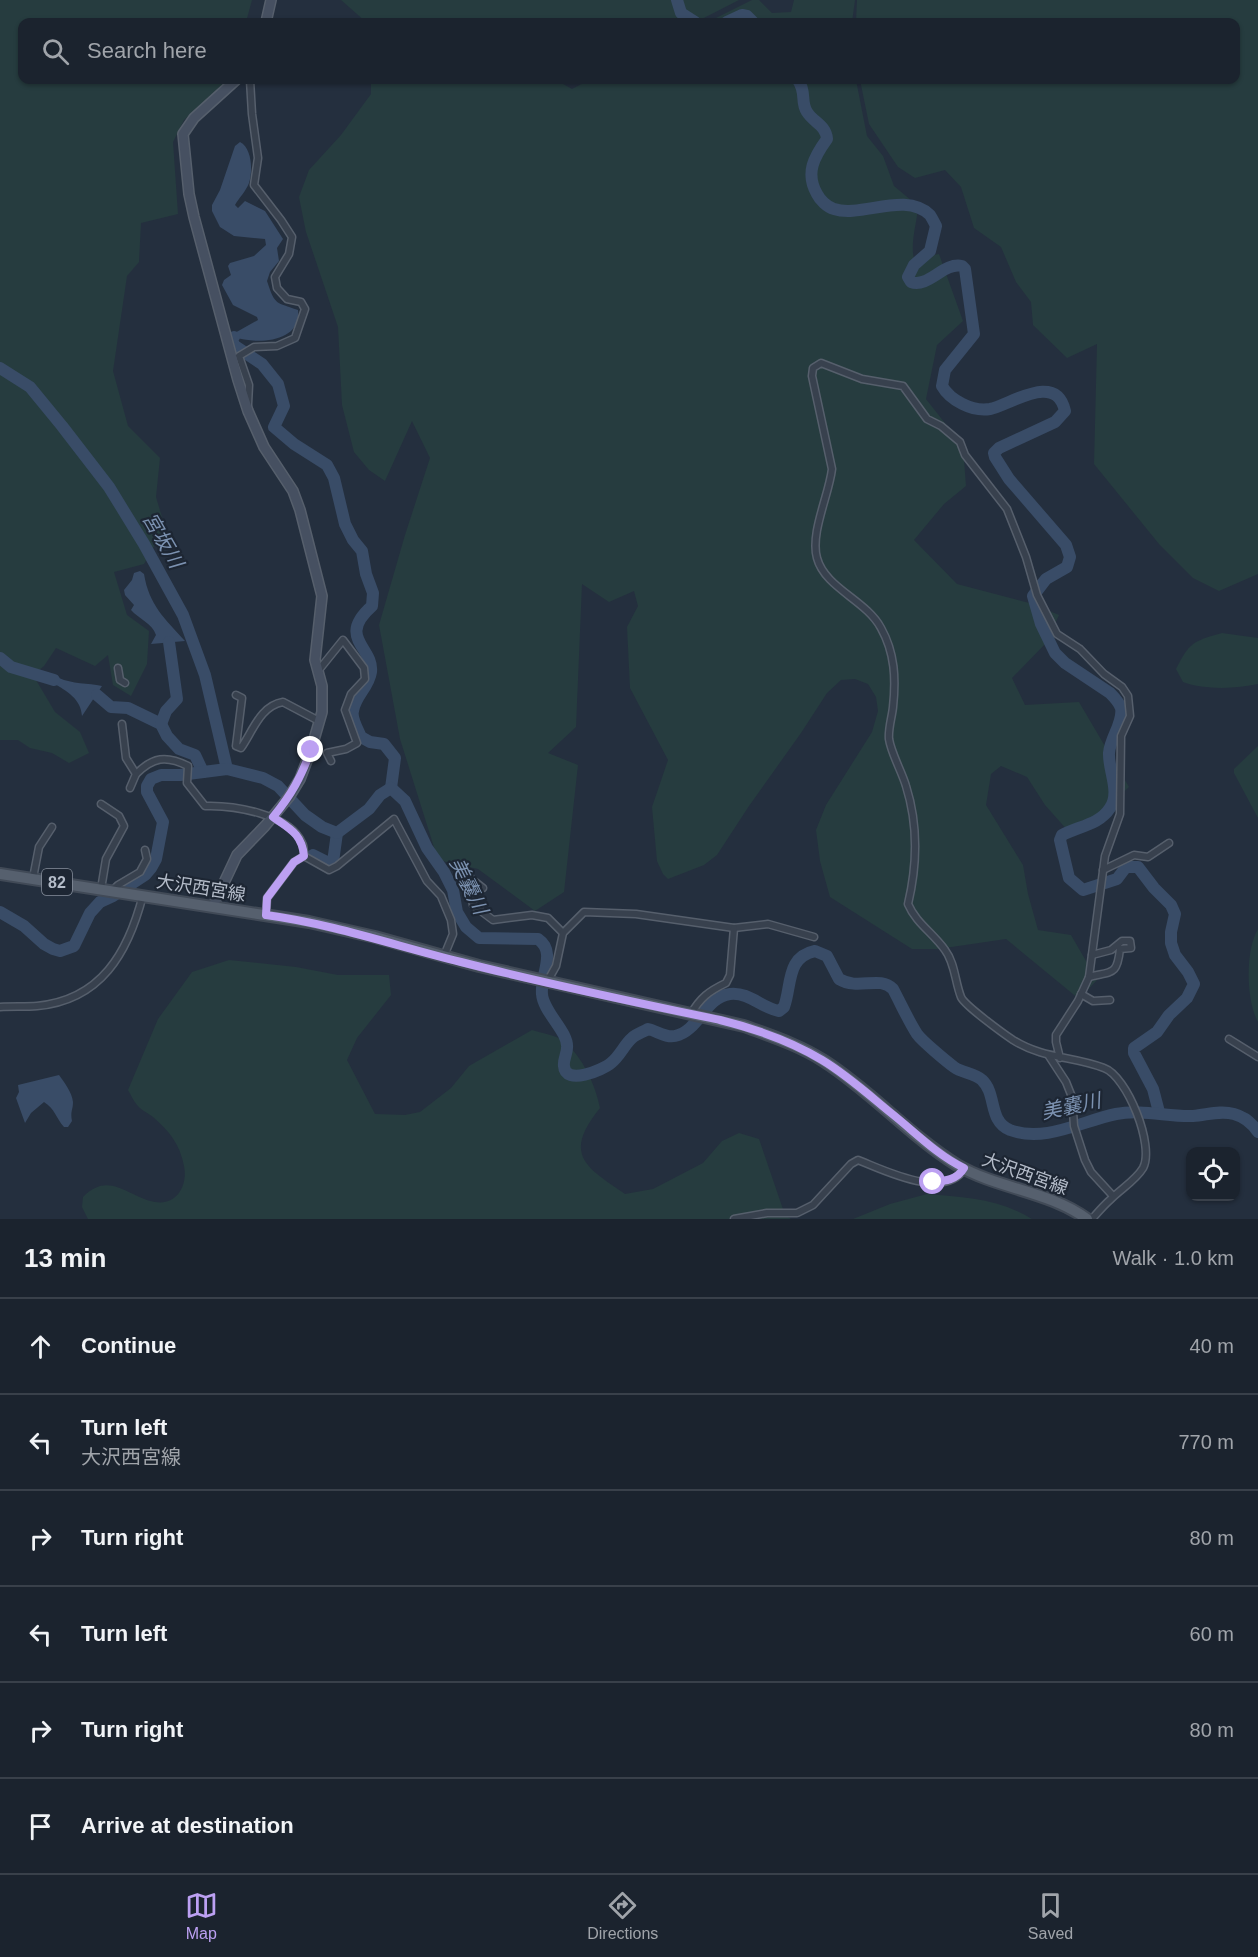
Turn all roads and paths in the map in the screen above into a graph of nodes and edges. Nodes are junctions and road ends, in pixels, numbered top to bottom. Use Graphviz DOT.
graph roads {
  1 [pos="271,0"];
  2 [pos="267,18"];
  3 [pos="232,84"];
  4 [pos="250,84"];
  5 [pos="248,411"];
  6 [pos="118,668"];
  7 [pos="318,671"];
  8 [pos="125,683"];
  9 [pos="236,695"];
  10 [pos="319,721"];
  11 [pos="122,724"];
  12 [pos="331,761"];
  13 [pos="136,774"];
  14 [pos="130,788"];
  15 [pos="101,804"];
  16 [pos="273,817"];
  17 [pos="52,826"];
  18 [pos="1169,843"];
  19 [pos="146,850"];
  20 [pos="304,856"];
  21 [pos="1103,870"];
  22 [pos="0,874"];
  23 [pos="33,878"];
  24 [pos="483,888"];
  25 [pos="101,889"];
  26 [pos="113,890"];
  27 [pos="143,895"];
  28 [pos="213,906"];
  29 [pos="266,915"];
  30 [pos="734,928"];
  31 [pos="563,933"];
  32 [pos="814,938"];
  33 [pos="1092,955"];
  34 [pos="443,957"];
  35 [pos="1089,977"];
  36 [pos="543,981"];
  37 [pos="1081,994"];
  38 [pos="1110,1000"];
  39 [pos="0,1007"];
  40 [pos="696,1015"];
  41 [pos="1229,1040"];
  42 [pos="1049,1056"];
  43 [pos="1258,1057"];
  44 [pos="1060,1058"];
  45 [pos="964,1168"];
  46 [pos="1113,1196"];
  47 [pos="734,1219"];
  48 [pos="1087,1219"];
  49 [pos="1092,1219"];
  1 -- 2 [label="street"];
  3 -- 5 [label="street"];
  4 -- 5 [label="street"];
  5 -- 7 [label="street"];
  6 -- 8 [label="street"];
  7 -- 10 [label="street"];
  7 -- 12 [label="street"];
  9 -- 10 [label="street"];
  10 -- 16 [label="street"];
  11 -- 13 [label="street"];
  13 -- 14 [label="street"];
  13 -- 16 [label="street"];
  15 -- 25 [label="street"];
  16 -- 20 [label="street"];
  16 -- 28 [label="street"];
  17 -- 23 [label="street"];
  18 -- 21 [label="street"];
  19 -- 26 [label="street"];
  20 -- 29 [label="street"];
  20 -- 34 [label="street"];
  21 -- 33 [label="street"];
  21 -- 42 [label="street"];
  22 -- 23 [label="main road, 大沢西宮線 / 82"];
  23 -- 25 [label="main road, 大沢西宮線 / 82"];
  24 -- 31 [label="street"];
  25 -- 26 [label="main road, 大沢西宮線 / 82"];
  26 -- 27 [label="main road, 大沢西宮線 / 82"];
  27 -- 28 [label="main road, 大沢西宮線 / 82"];
  27 -- 39 [label="street"];
  28 -- 29 [label="main road, 大沢西宮線 / 82"];
  29 -- 34 [label="main road, 大沢西宮線 / 82"];
  30 -- 31 [label="street"];
  30 -- 32 [label="street"];
  30 -- 40 [label="street"];
  31 -- 36 [label="street"];
  33 -- 35 [label="street"];
  33 -- 35 [label="street"];
  34 -- 36 [label="main road, 大沢西宮線 / 82"];
  35 -- 37 [label="street"];
  36 -- 40 [label="main road, 大沢西宮線 / 82"];
  37 -- 38 [label="street"];
  37 -- 44 [label="street"];
  40 -- 45 [label="main road, 大沢西宮線 / 82"];
  41 -- 43 [label="street"];
  42 -- 44 [label="street"];
  42 -- 46 [label="street"];
  44 -- 46 [label="street"];
  45 -- 47 [label="street"];
  45 -- 48 [label="main road, 大沢西宮線 / 82"];
  46 -- 49 [label="street"];
}
